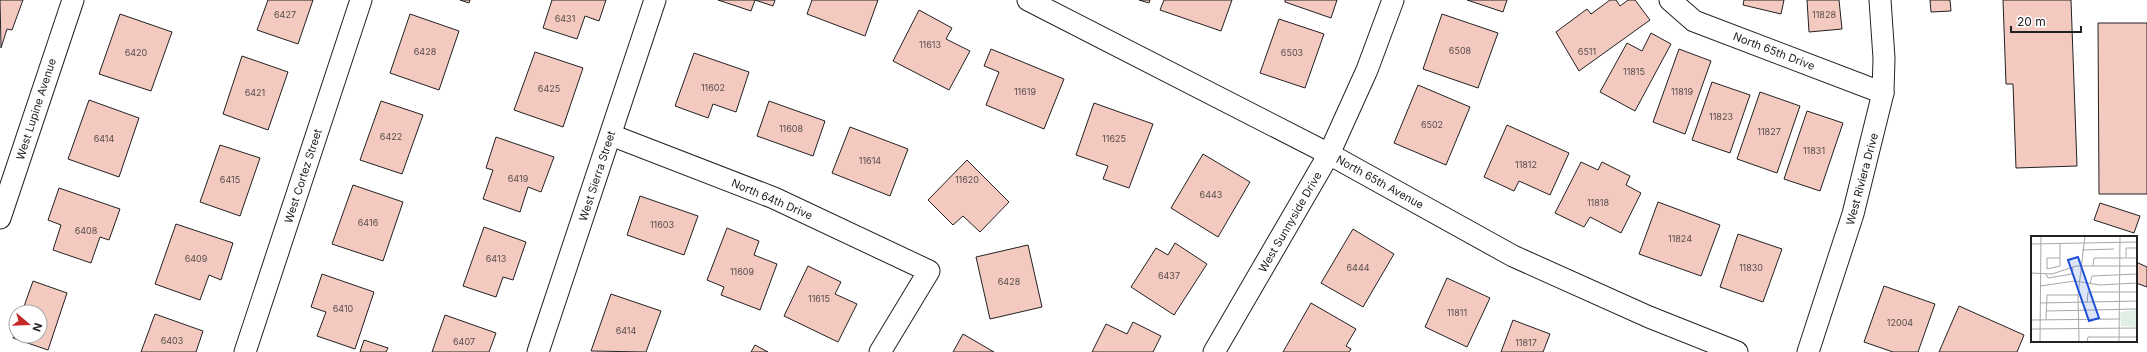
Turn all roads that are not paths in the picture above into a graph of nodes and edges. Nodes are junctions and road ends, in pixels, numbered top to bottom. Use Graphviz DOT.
graph roads {
  1 [pos="73,0"];
  2 [pos="361,0"];
  3 [pos="655,0"];
  4 [pos="1028,0"];
  5 [pos="1394,0"];
  6 [pos="1670,0"];
  7 [pos="1880,0"];
  8 [pos="1883,93"];
  9 [pos="611,135"];
  10 [pos="1329,154"];
  11 [pos="0,218"];
  12 [pos="245,352"];
  13 [pos="538,352"];
  14 [pos="880,352"];
  15 [pos="1214,352"];
  16 [pos="1737,352"];
  17 [pos="1808,352"];
  1 -- 11 [label="street, West Lupine Avenue"];
  2 -- 12 [label="street, West Cortez Street"];
  3 -- 9 [label="street, West Sierra Street"];
  4 -- 10 [label="street, North 65th Avenue"];
  5 -- 10 [label="street, West Sunnyside Drive"];
  6 -- 8 [label="street, North 65th Drive"];
  7 -- 8 [label="street, West Riviera Drive"];
  8 -- 17 [label="street, West Riviera Drive"];
  9 -- 13 [label="street, West Sierra Street"];
  9 -- 14 [label="street, North 64th Drive"];
  10 -- 15 [label="street, West Sunnyside Drive"];
  10 -- 16 [label="street, North 65th Avenue"];
}
